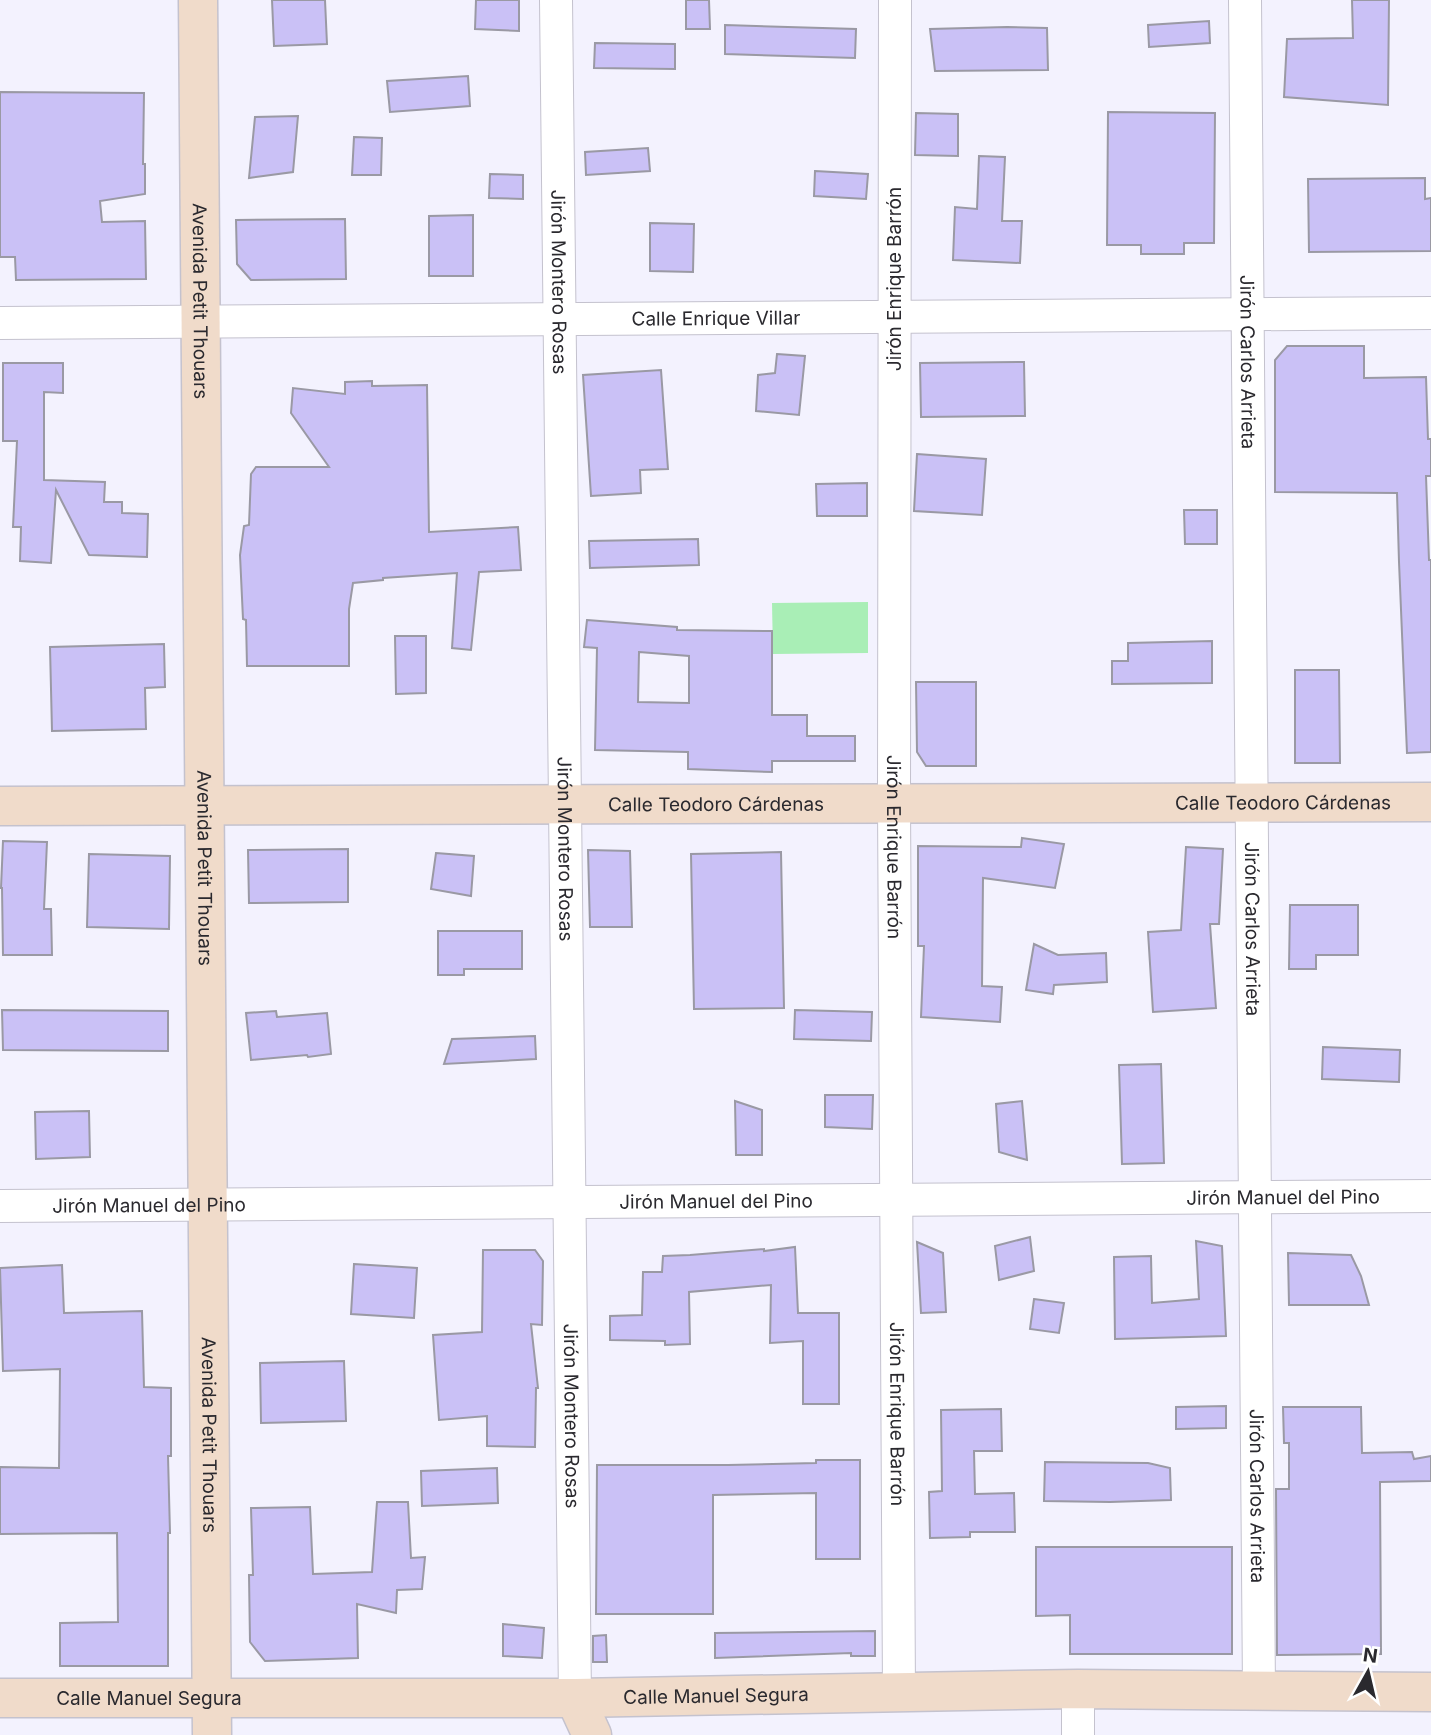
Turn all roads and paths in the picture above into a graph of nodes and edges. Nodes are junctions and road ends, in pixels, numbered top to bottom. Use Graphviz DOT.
graph roads {
  1 [pos="198,0"];
  2 [pos="556,0"];
  3 [pos="895,0"];
  4 [pos="1245,0"];
  5 [pos="1431,313"];
  6 [pos="1247,314"];
  7 [pos="894,317"];
  8 [pos="559,319"];
  9 [pos="201,322"];
  10 [pos="0,323"];
  11 [pos="1252,802"];
  12 [pos="1431,802"];
  13 [pos="894,803"];
  14 [pos="565,804"];
  15 [pos="0,806"];
  16 [pos="205,806"];
  17 [pos="1431,1196"];
  18 [pos="1255,1197"];
  19 [pos="895,1200"];
  20 [pos="569,1202"];
  21 [pos="208,1205"];
  22 [pos="0,1206"];
  23 [pos="1078,1689"];
  24 [pos="1259,1690"];
  25 [pos="1431,1692"];
  26 [pos="899,1693"];
  27 [pos="212,1697"];
  28 [pos="0,1698"];
  29 [pos="575,1698"];
  30 [pos="212,1735"];
  31 [pos="592,1735"];
  32 [pos="1078,1735"];
  1 -- 9 [label="street, Avenida Petit Thouars"];
  2 -- 8 [label="street, Jirón Montero Rosas"];
  3 -- 7 [label="street, Jirón Enrique Barrón"];
  4 -- 6 [label="street, Jirón Carlos Arrieta"];
  5 -- 6 [label="street, Calle Enrique Villar"];
  6 -- 7 [label="street, Calle Enrique Villar"];
  6 -- 11 [label="street, Jirón Carlos Arrieta"];
  7 -- 8 [label="street, Calle Enrique Villar"];
  7 -- 13 [label="street, Jirón Enrique Barrón"];
  8 -- 9 [label="street, Calle Enrique Villar"];
  8 -- 14 [label="street, Jirón Montero Rosas"];
  9 -- 10 [label="street, Calle Enrique Villar"];
  9 -- 16 [label="street, Avenida Petit Thouars"];
  11 -- 12 [label="street, Calle Teodoro Cárdenas"];
  11 -- 13 [label="street, Calle Teodoro Cárdenas"];
  11 -- 18 [label="street, Jirón Carlos Arrieta"];
  13 -- 14 [label="street, Calle Teodoro Cárdenas"];
  13 -- 19 [label="street, Jirón Enrique Barrón"];
  14 -- 16 [label="street, Calle Teodoro Cárdenas"];
  14 -- 20 [label="street, Jirón Montero Rosas"];
  15 -- 16 [label="street, Calle Teodoro Cárdenas"];
  16 -- 21 [label="street, Avenida Petit Thouars"];
  17 -- 18 [label="street, Jirón Manuel del Pino"];
  18 -- 19 [label="street, Jirón Manuel del Pino"];
  18 -- 24 [label="street, Jirón Carlos Arrieta"];
  19 -- 20 [label="street, Jirón Manuel del Pino"];
  19 -- 26 [label="street, Jirón Enrique Barrón"];
  20 -- 21 [label="street, Jirón Manuel del Pino"];
  20 -- 29 [label="street, Jirón Montero Rosas"];
  21 -- 22 [label="street, Jirón Manuel del Pino"];
  21 -- 27 [label="street, Avenida Petit Thouars"];
  23 -- 24 [label="street, Calle Manuel Segura"];
  23 -- 26 [label="street, Calle Manuel Segura"];
  23 -- 32 [label="street"];
  24 -- 25 [label="street, Calle Manuel Segura"];
  26 -- 29 [label="street, Calle Manuel Segura"];
  27 -- 28 [label="street, Calle Manuel Segura"];
  27 -- 29 [label="street, Calle Manuel Segura"];
  27 -- 30 [label="street, Avenida Petit Thouars"];
  29 -- 31 [label="street"];
}
